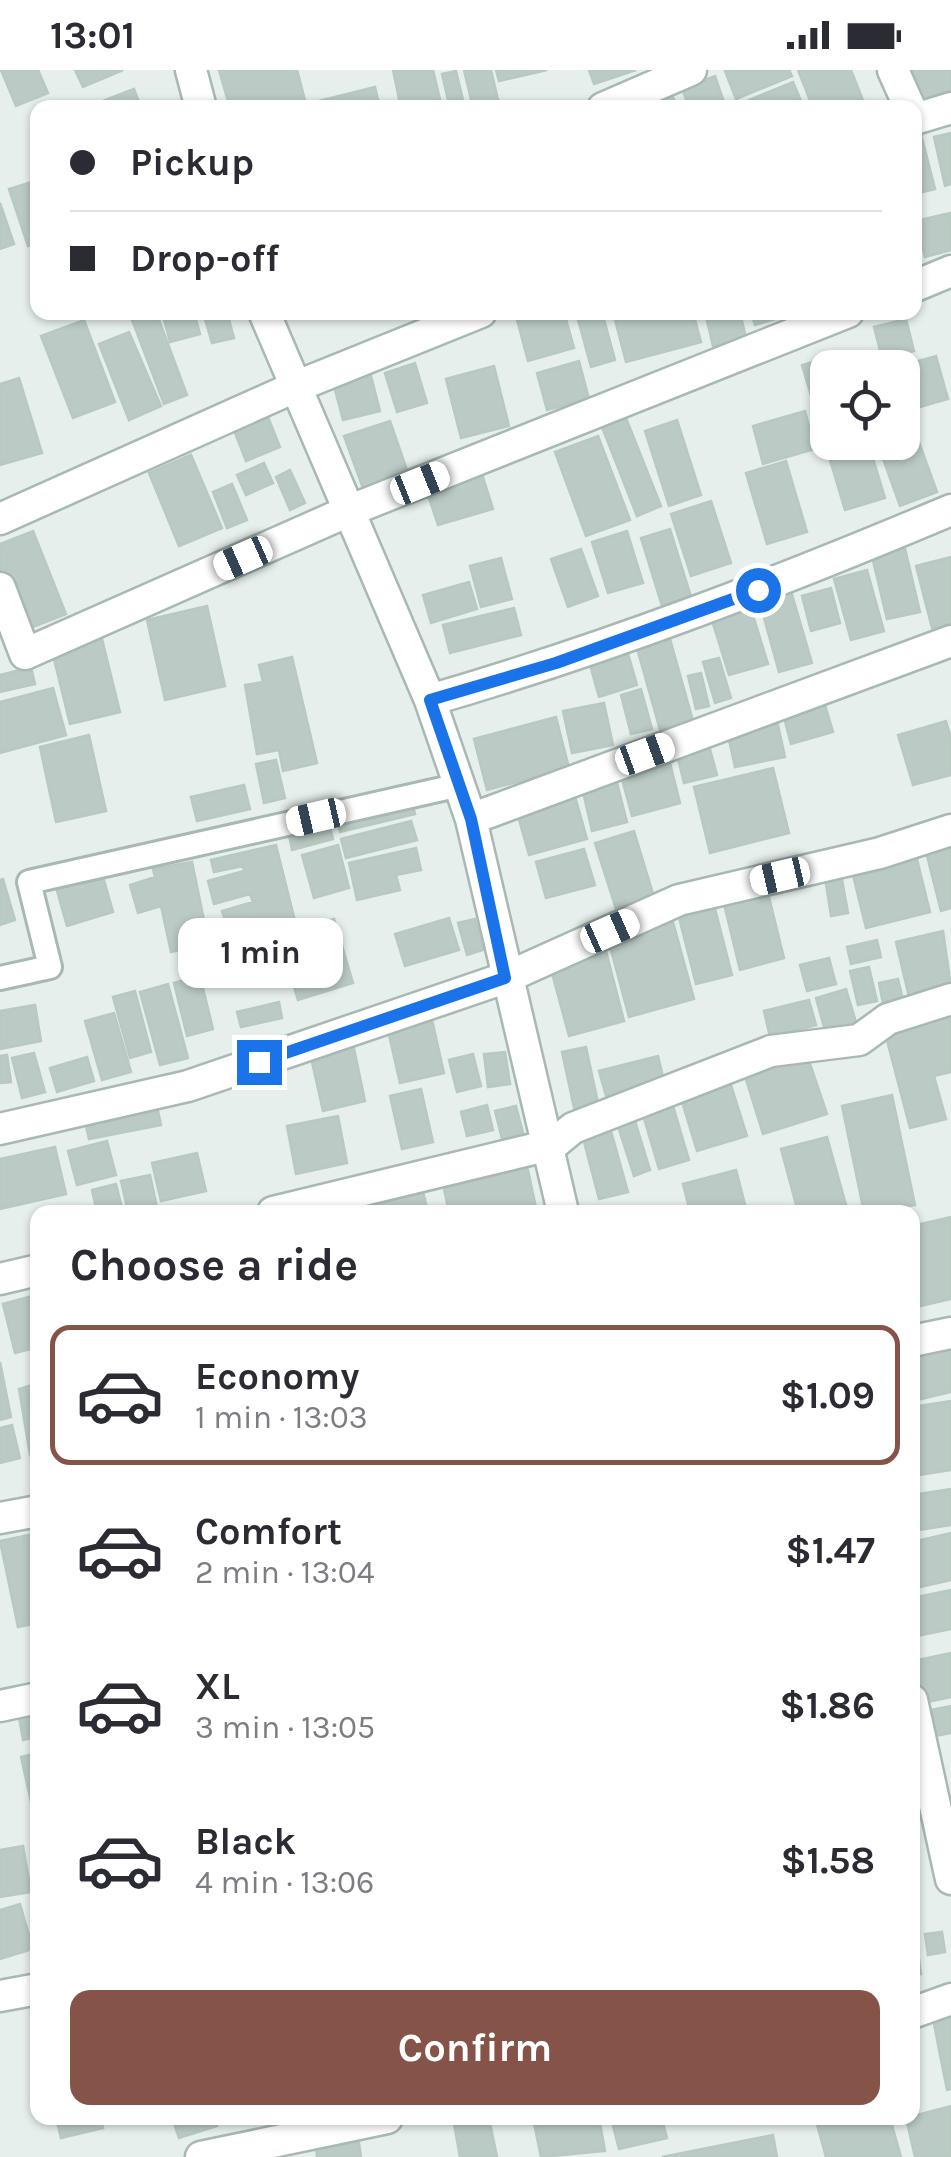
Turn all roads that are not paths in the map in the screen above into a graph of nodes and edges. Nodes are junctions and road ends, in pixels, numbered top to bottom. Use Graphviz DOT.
graph roads {
  1 [pos="192,70"];
  2 [pos="691,70"];
  3 [pos="893,70"];
  4 [pos="198,100"];
  5 [pos="622,100"];
  6 [pos="906,100"];
  7 [pos="951,108"];
  8 [pos="922,117"];
  9 [pos="951,271"];
  10 [pos="922,283"];
  11 [pos="267,320"];
  12 [pos="462,320"];
  13 [pos="828,320"];
  14 [pos="295,387"];
  15 [pos="351,510"];
  16 [pos="951,510"];
  17 [pos="0,519"];
  18 [pos="0,588"];
  19 [pos="951,641"];
  20 [pos="430,700"];
  21 [pos="460,785"];
  22 [pos="471,819"];
  23 [pos="951,830"];
  24 [pos="0,978"];
  25 [pos="505,978"];
  26 [pos="951,999"];
  27 [pos="0,1129"];
  28 [pos="550,1146"];
  29 [pos="302,1205"];
  30 [pos="562,1205"];
  31 [pos="30,1272"];
  32 [pos="0,1279"];
  33 [pos="951,1333"];
  34 [pos="920,1339"];
  35 [pos="30,1512"];
  36 [pos="0,1518"];
  37 [pos="30,1700"];
  38 [pos="0,1706"];
  39 [pos="920,1737"];
  40 [pos="951,1879"];
  41 [pos="30,1990"];
  42 [pos="0,1996"];
  43 [pos="951,1999"];
  44 [pos="920,2010"];
  45 [pos="354,2125"];
  46 [pos="202,2157"];
  1 -- 4 [label="street"];
  2 -- 5 [label="street"];
  3 -- 6 [label="street"];
  7 -- 8 [label="street"];
  9 -- 10 [label="street"];
  11 -- 14 [label="street"];
  12 -- 14 [label="street"];
  13 -- 15 [label="street"];
  14 -- 15 [label="street"];
  14 -- 17 [label="street"];
  15 -- 18 [label="street"];
  15 -- 20 [label="street"];
  16 -- 20 [label="street"];
  19 -- 22 [label="street"];
  20 -- 21 [label="street"];
  21 -- 22 [label="street"];
  21 -- 24 [label="lane"];
  22 -- 25 [label="street"];
  23 -- 25 [label="street"];
  25 -- 27 [label="street"];
  25 -- 28 [label="street"];
  26 -- 28 [label="street"];
  28 -- 29 [label="street"];
  28 -- 30 [label="street"];
  31 -- 32 [label="street"];
  33 -- 34 [label="street"];
  35 -- 36 [label="street"];
  37 -- 38 [label="street"];
  39 -- 40 [label="street"];
  41 -- 42 [label="street"];
  43 -- 44 [label="street"];
  45 -- 46 [label="street"];
}
